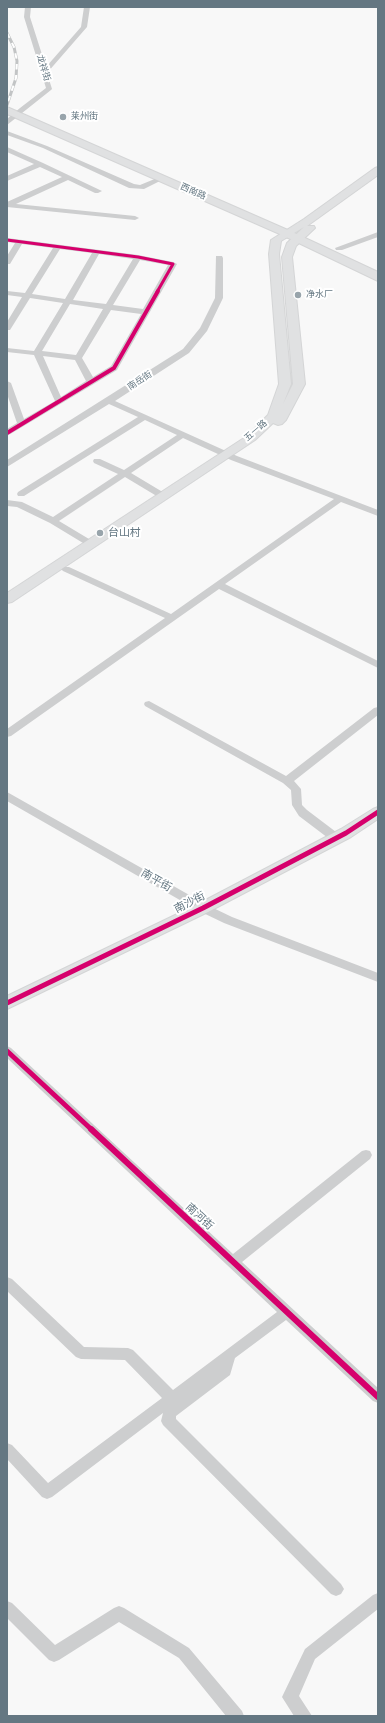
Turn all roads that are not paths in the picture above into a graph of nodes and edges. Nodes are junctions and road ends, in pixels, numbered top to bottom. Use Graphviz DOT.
graph roads {
  1 [pos="28,7"];
  2 [pos="87,7"];
  3 [pos="44,73"];
  4 [pos="7,102"];
  5 [pos="15,111"];
  6 [pos="7,124"];
  7 [pos="7,133"];
  8 [pos="7,150"];
  9 [pos="41,164"];
  10 [pos="378,170"];
  11 [pos="68,177"];
  12 [pos="162,178"];
  13 [pos="7,179"];
  14 [pos="378,179"];
  15 [pos="98,191"];
  16 [pos="8,204"];
  17 [pos="134,218"];
  18 [pos="296,232"];
  19 [pos="378,234"];
  20 [pos="7,240"];
  21 [pos="20,242"];
  22 [pos="58,247"];
  23 [pos="339,248"];
  24 [pos="97,252"];
  25 [pos="138,258"];
  26 [pos="219,258"];
  27 [pos="7,262"];
  28 [pos="378,267"];
  29 [pos="378,277"];
  30 [pos="7,293"];
  31 [pos="27,296"];
  32 [pos="68,302"];
  33 [pos="108,307"];
  34 [pos="146,312"];
  35 [pos="7,328"];
  36 [pos="7,350"];
  37 [pos="37,353"];
  38 [pos="78,358"];
  39 [pos="91,382"];
  40 [pos="7,383"];
  41 [pos="109,401"];
  42 [pos="59,402"];
  43 [pos="144,416"];
  44 [pos="22,424"];
  45 [pos="7,433"];
  46 [pos="184,434"];
  47 [pos="229,456"];
  48 [pos="97,461"];
  49 [pos="7,464"];
  50 [pos="124,473"];
  51 [pos="21,494"];
  52 [pos="163,496"];
  53 [pos="340,499"];
  54 [pos="7,503"];
  55 [pos="378,514"];
  56 [pos="53,521"];
  57 [pos="91,544"];
  58 [pos="66,569"];
  59 [pos="219,585"];
  60 [pos="7,599"];
  61 [pos="7,608"];
  62 [pos="172,618"];
  63 [pos="378,665"];
  64 [pos="149,704"];
  65 [pos="378,710"];
  66 [pos="7,734"];
  67 [pos="287,781"];
  68 [pos="7,796"];
  69 [pos="378,812"];
  70 [pos="336,838"];
  71 [pos="203,908"];
  72 [pos="378,978"];
  73 [pos="7,1003"];
  74 [pos="7,1051"];
  75 [pos="366,1155"];
  76 [pos="233,1262"];
  77 [pos="7,1283"];
  78 [pos="287,1312"];
  79 [pos="229,1357"];
  80 [pos="378,1397"];
  81 [pos="172,1399"];
  82 [pos="7,1449"];
  83 [pos="336,1589"];
  84 [pos="378,1600"];
  85 [pos="7,1608"];
  86 [pos="236,1716"];
  87 [pos="304,1716"];
  1 -- 3 [label="street, 龙祥街"];
  2 -- 3 [label="street"];
  3 -- 5 [label="street, 龙祥街"];
  4 -- 5 [label="main road, 西南路"];
  5 -- 6 [label="street"];
  5 -- 12 [label="main road, 西南路"];
  5 -- 18 [label="main road, 西南路"];
  7 -- 12 [label="street"];
  8 -- 9 [label="street"];
  9 -- 11 [label="street"];
  9 -- 13 [label="street"];
  10 -- 18 [label="main road, 五一路"];
  11 -- 15 [label="street"];
  11 -- 16 [label="street"];
  12 -- 18 [label="main road, 西南路"];
  14 -- 18 [label="main road, 五一路"];
  16 -- 17 [label="street"];
  18 -- 23 [label="main road, 西南路"];
  18 -- 29 [label="main road, 西南路"];
  18 -- 47 [label="main road, 五一路"];
  18 -- 47 [label="main road, 五一路"];
  19 -- 23 [label="street"];
  20 -- 21 [label="street"];
  21 -- 22 [label="street"];
  21 -- 27 [label="street"];
  22 -- 24 [label="street"];
  22 -- 31 [label="street"];
  23 -- 28 [label="main road, 西南路"];
  24 -- 25 [label="street"];
  24 -- 32 [label="street"];
  25 -- 33 [label="street"];
  25 -- 34 [label="street"];
  26 -- 41 [label="street, 南岳街"];
  30 -- 31 [label="street"];
  31 -- 32 [label="street"];
  31 -- 35 [label="street"];
  32 -- 33 [label="street"];
  32 -- 37 [label="street"];
  33 -- 34 [label="street"];
  33 -- 38 [label="street"];
  34 -- 39 [label="street"];
  36 -- 37 [label="street"];
  37 -- 38 [label="street"];
  37 -- 42 [label="street"];
  38 -- 39 [label="street"];
  39 -- 42 [label="street"];
  40 -- 44 [label="street"];
  41 -- 43 [label="street"];
  41 -- 49 [label="street, 南岳街"];
  42 -- 44 [label="street"];
  43 -- 46 [label="street"];
  43 -- 51 [label="street"];
  44 -- 45 [label="street"];
  46 -- 47 [label="street"];
  46 -- 50 [label="street"];
  47 -- 52 [label="main road, 五一路"];
  47 -- 53 [label="street"];
  47 -- 58 [label="main road, 五一路"];
  48 -- 50 [label="street"];
  50 -- 52 [label="street"];
  50 -- 56 [label="street"];
  52 -- 57 [label="main road, 五一路"];
  53 -- 55 [label="street"];
  53 -- 59 [label="street"];
  54 -- 56 [label="street"];
  56 -- 57 [label="street"];
  57 -- 60 [label="main road, 五一路"];
  58 -- 61 [label="main road, 五一路"];
  58 -- 62 [label="street"];
  59 -- 62 [label="street"];
  59 -- 63 [label="street"];
  62 -- 66 [label="street"];
  64 -- 67 [label="street"];
  65 -- 67 [label="street"];
  67 -- 70 [label="street"];
  68 -- 71 [label="street, 南平街"];
  69 -- 70 [label="main road, 南沙街"];
  70 -- 71 [label="main road, 南沙街"];
  71 -- 72 [label="street, 南平街"];
  71 -- 73 [label="main road, 南沙街"];
  74 -- 76 [label="street, 南河街"];
  75 -- 76 [label="street"];
  76 -- 78 [label="street, 南河街"];
  77 -- 81 [label="street"];
  78 -- 79 [label="street"];
  78 -- 80 [label="street, 南河街"];
  79 -- 81 [label="street"];
  79 -- 83 [label="street"];
  81 -- 82 [label="street"];
  84 -- 87 [label="street"];
  85 -- 86 [label="street"];
}
